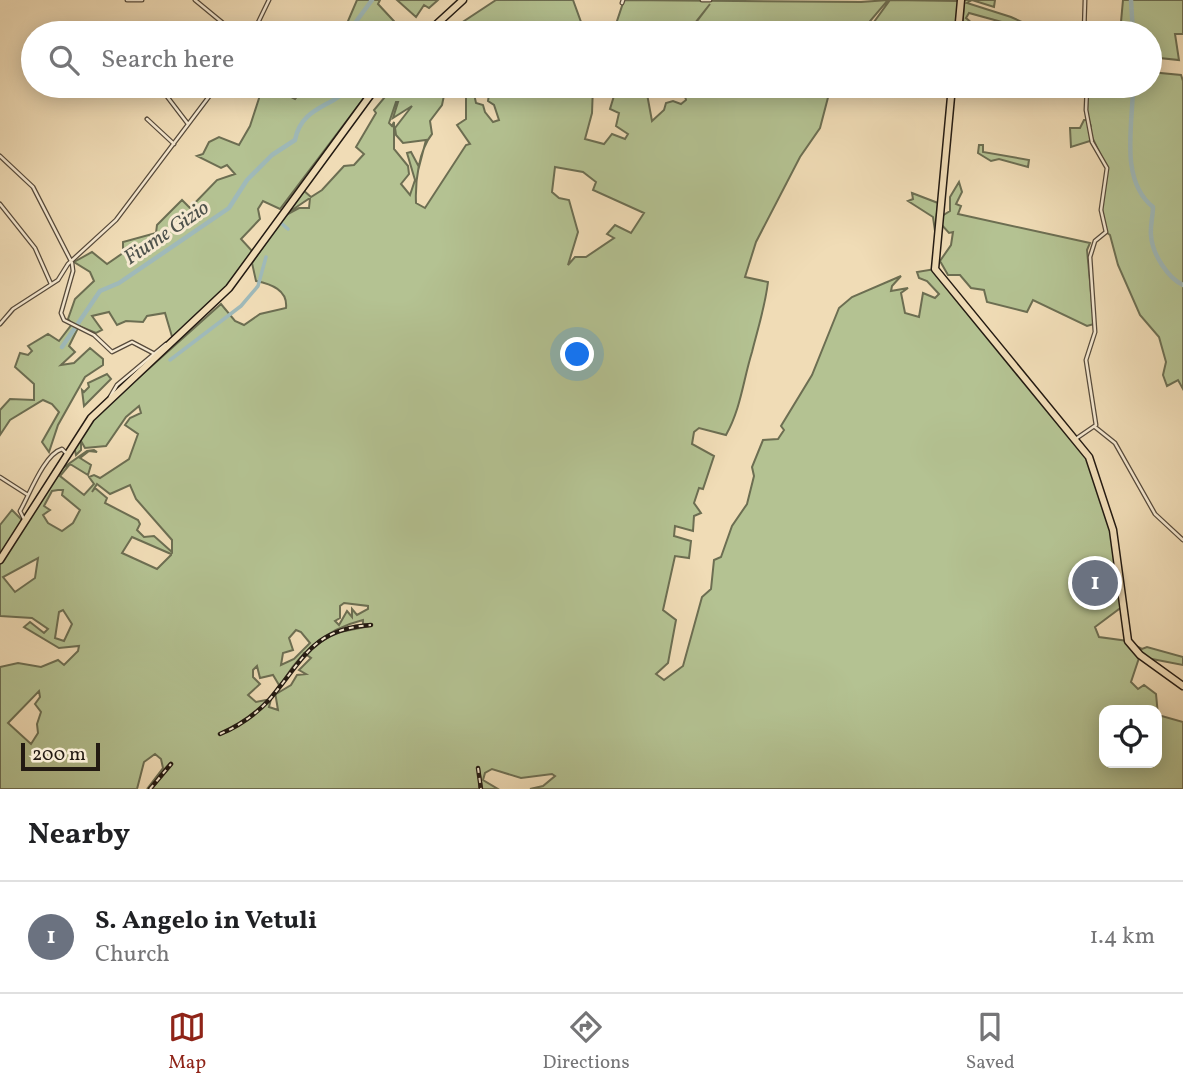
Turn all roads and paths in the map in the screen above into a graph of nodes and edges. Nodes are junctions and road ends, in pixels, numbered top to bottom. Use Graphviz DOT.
graph roads {
  1 [pos="127,0"];
  2 [pos="142,0"];
  3 [pos="195,0"];
  4 [pos="269,0"];
  5 [pos="463,0"];
  6 [pos="702,0"];
  7 [pos="710,0"];
  8 [pos="961,0"];
  9 [pos="1085,0"];
  10 [pos="220,21"];
  11 [pos="259,21"];
  12 [pos="440,21"];
  13 [pos="959,21"];
  14 [pos="1084,21"];
  15 [pos="168,98"];
  16 [pos="208,98"];
  17 [pos="368,98"];
  18 [pos="950,98"];
  19 [pos="1086,98"];
  20 [pos="147,119"];
  21 [pos="188,124"];
  22 [pos="174,144"];
  23 [pos="0,156"];
  24 [pos="0,204"];
  25 [pos="70,261"];
  26 [pos="51,284"];
  27 [pos="0,324"];
  28 [pos="173,342"];
  29 [pos="153,353"];
  30 [pos="138,372"];
  31 [pos="1095,427"];
  32 [pos="1077,438"];
  33 [pos="67,454"];
  34 [pos="0,477"];
  35 [pos="28,495"];
  36 [pos="27,521"];
  37 [pos="1183,540"];
  38 [pos="0,561"];
  39 [pos="1183,686"];
  1 -- 2 [label="street"];
  3 -- 10 [label="street"];
  4 -- 11 [label="street"];
  5 -- 12 [label="main road"];
  6 -- 7 [label="street"];
  8 -- 13 [label="main road"];
  9 -- 14 [label="street"];
  15 -- 21 [label="street"];
  16 -- 21 [label="street"];
  17 -- 28 [label="main road"];
  18 -- 32 [label="main road"];
  19 -- 31 [label="street"];
  20 -- 22 [label="street"];
  21 -- 22 [label="street"];
  22 -- 25 [label="street"];
  23 -- 25 [label="street"];
  24 -- 26 [label="street"];
  25 -- 26 [label="street"];
  25 -- 29 [label="street"];
  26 -- 27 [label="street"];
  28 -- 29 [label="street"];
  28 -- 30 [label="main road"];
  29 -- 30 [label="street"];
  30 -- 33 [label="main road"];
  31 -- 32 [label="street"];
  31 -- 37 [label="street"];
  32 -- 39 [label="main road"];
  33 -- 35 [label="street"];
  33 -- 36 [label="main road"];
  34 -- 35 [label="street"];
  35 -- 36 [label="street"];
  36 -- 38 [label="main road"];
}
